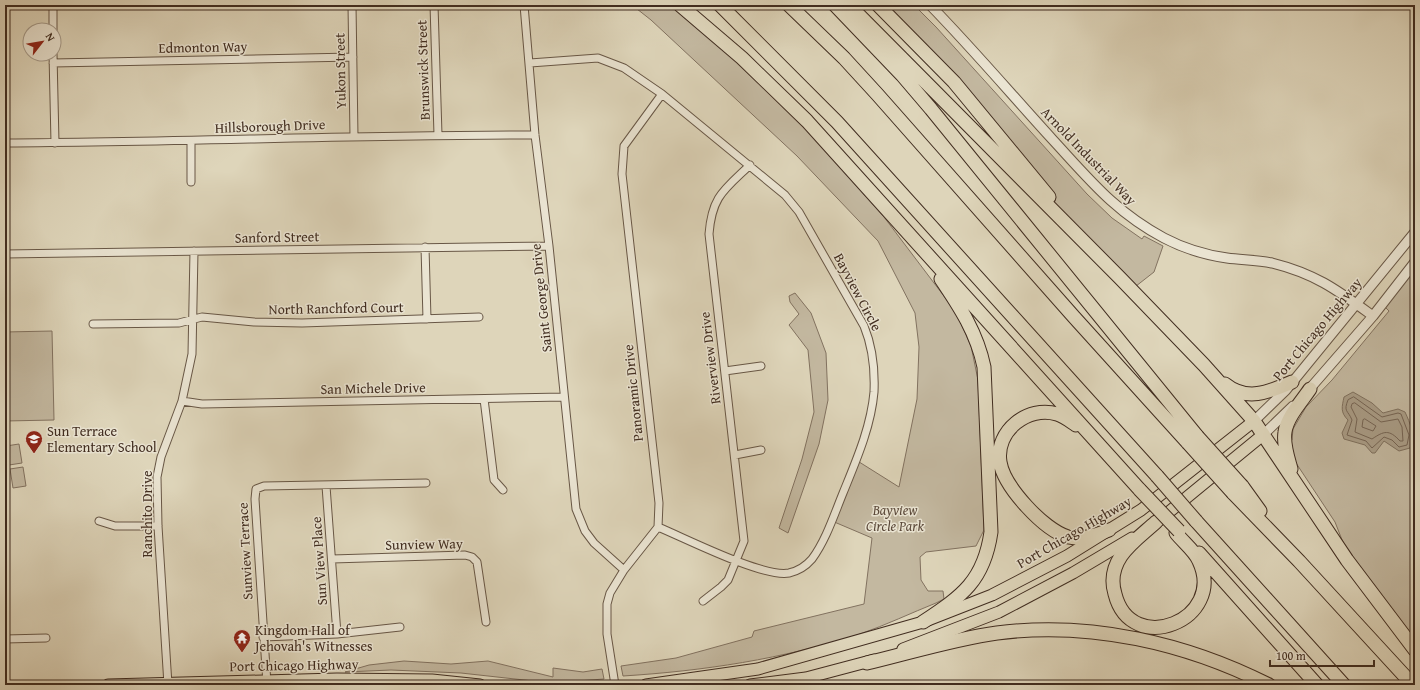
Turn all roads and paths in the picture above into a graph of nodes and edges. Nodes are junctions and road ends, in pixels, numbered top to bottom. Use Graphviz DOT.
graph roads {
  1 [pos="53,5"];
  2 [pos="352,5"];
  3 [pos="434,5"];
  4 [pos="524,5"];
  5 [pos="680,5"];
  6 [pos="720,5"];
  7 [pos="789,5"];
  8 [pos="835,5"];
  9 [pos="849,5"];
  10 [pos="878,5"];
  11 [pos="930,5"];
  12 [pos="53,22"];
  13 [pos="353,57"];
  14 [pos="53,63"];
  15 [pos="530,63"];
  16 [pos="662,94"];
  17 [pos="438,135"];
  18 [pos="536,135"];
  19 [pos="354,137"];
  20 [pos="191,141"];
  21 [pos="5,143"];
  22 [pos="55,143"];
  23 [pos="750,165"];
  24 [pos="191,182"];
  25 [pos="875,196"];
  26 [pos="1415,232"];
  27 [pos="549,246"];
  28 [pos="426,247"];
  29 [pos="194,251"];
  30 [pos="5,254"];
  31 [pos="1415,262"];
  32 [pos="1120,278"];
  33 [pos="1357,304"];
  34 [pos="1372,316"];
  35 [pos="479,317"];
  36 [pos="194,318"];
  37 [pos="427,319"];
  38 [pos="93,324"];
  39 [pos="761,366"];
  40 [pos="1204,366"];
  41 [pos="725,371"];
  42 [pos="1292,382"];
  43 [pos="1310,389"];
  44 [pos="564,397"];
  45 [pos="484,399"];
  46 [pos="182,401"];
  47 [pos="1254,421"];
  48 [pos="1264,434"];
  49 [pos="1193,440"];
  50 [pos="1100,446"];
  51 [pos="761,450"];
  52 [pos="735,454"];
  53 [pos="1294,478"];
  54 [pos="426,483"];
  55 [pos="326,486"];
  56 [pos="503,490"];
  57 [pos="1159,519"];
  58 [pos="99,521"];
  59 [pos="158,526"];
  60 [pos="658,527"];
  61 [pos="1109,530"];
  62 [pos="1178,532"];
  63 [pos="332,559"];
  64 [pos="735,560"];
  65 [pos="624,570"];
  66 [pos="703,601"];
  67 [pos="486,622"];
  68 [pos="923,622"];
  69 [pos="400,627"];
  70 [pos="337,634"];
  71 [pos="263,637"];
  72 [pos="46,638"];
  73 [pos="5,639"];
  74 [pos="1415,650"];
  75 [pos="867,663"];
  76 [pos="267,683"];
  77 [pos="168,684"];
  78 [pos="108,685"];
  79 [pos="480,685"];
  80 [pos="615,685"];
  81 [pos="646,685"];
  82 [pos="750,685"];
  83 [pos="1269,685"];
  84 [pos="1317,685"];
  85 [pos="1344,685"];
  86 [pos="1413,685"];
  1 -- 12 [label="street"];
  2 -- 13 [label="street, Yukon Street"];
  3 -- 17 [label="street, Brunswick Street"];
  4 -- 15 [label="street, Saint George Drive"];
  5 -- 25 [label="highway"];
  6 -- 85 [label="highway, bridge"];
  7 -- 49 [label="highway"];
  8 -- 49 [label="highway"];
  9 -- 32 [label="highway"];
  10 -- 32 [label="highway"];
  11 -- 33 [label="street, Arnold Industrial Way"];
  13 -- 14 [label="street, Edmonton Way"];
  13 -- 19 [label="street, Yukon Street"];
  14 -- 22 [label="street"];
  15 -- 16 [label="street, Bayview Circle"];
  15 -- 18 [label="street, Saint George Drive"];
  16 -- 23 [label="street, Bayview Circle"];
  16 -- 60 [label="street, Panoramic Drive"];
  17 -- 18 [label="street, Hillsborough Drive"];
  17 -- 19 [label="street, Hillsborough Drive"];
  18 -- 27 [label="street, Saint George Drive"];
  19 -- 20 [label="street, Hillsborough Drive"];
  20 -- 22 [label="street, Hillsborough Drive"];
  20 -- 24 [label="street"];
  21 -- 22 [label="street, Hillsborough Drive"];
  23 -- 41 [label="street, Riverview Drive"];
  23 -- 64 [label="street, Bayview Circle"];
  25 -- 50 [label="highway"];
  25 -- 68 [label="highway"];
  26 -- 33 [label="street, Port Chicago Highway"];
  27 -- 28 [label="street, Sanford Street"];
  27 -- 44 [label="street, Saint George Drive"];
  28 -- 29 [label="street, Sanford Street"];
  28 -- 37 [label="street"];
  29 -- 30 [label="street, Sanford Street"];
  29 -- 36 [label="street, Ranchito Drive"];
  31 -- 34 [label="street"];
  32 -- 40 [label="highway"];
  33 -- 34 [label="street, Arnold Industrial Way"];
  33 -- 42 [label="street, Port Chicago Highway"];
  34 -- 43 [label="street"];
  35 -- 37 [label="street, North Ranchford Court"];
  36 -- 37 [label="street, North Ranchford Court"];
  36 -- 38 [label="street, North Ranchford Court"];
  36 -- 46 [label="street, Ranchito Drive"];
  39 -- 41 [label="street"];
  40 -- 42 [label="highway"];
  40 -- 47 [label="highway"];
  41 -- 52 [label="street, Riverview Drive"];
  42 -- 47 [label="street, Port Chicago Highway"];
  43 -- 48 [label="street"];
  43 -- 53 [label="highway"];
  44 -- 45 [label="street, San Michele Drive"];
  44 -- 65 [label="street, Saint George Drive"];
  45 -- 46 [label="street, San Michele Drive"];
  45 -- 56 [label="street"];
  46 -- 59 [label="street, Ranchito Drive"];
  47 -- 48 [label="highway"];
  47 -- 61 [label="main road, Port Chicago Highway"];
  48 -- 53 [label="highway"];
  48 -- 57 [label="main road"];
  49 -- 86 [label="highway, bridge"];
  50 -- 57 [label="highway, bridge"];
  50 -- 61 [label="highway"];
  51 -- 52 [label="street"];
  52 -- 64 [label="street, Riverview Drive"];
  53 -- 74 [label="highway"];
  54 -- 55 [label="street, Sunview Terrace"];
  55 -- 63 [label="street, Sun View Place"];
  55 -- 71 [label="street, Sunview Terrace"];
  57 -- 62 [label="highway, bridge"];
  57 -- 62 [label="highway"];
  57 -- 75 [label="main road"];
  58 -- 59 [label="street"];
  59 -- 77 [label="street, Ranchito Drive"];
  60 -- 64 [label="street, Bayview Circle"];
  60 -- 65 [label="street"];
  61 -- 68 [label="main road, Port Chicago Highway"];
  62 -- 84 [label="highway"];
  63 -- 67 [label="street, Sunview Way"];
  63 -- 70 [label="street, Sun View Place"];
  64 -- 66 [label="street, Riverview Drive"];
  65 -- 80 [label="street"];
  68 -- 81 [label="main road, Port Chicago Highway"];
  69 -- 70 [label="street"];
  70 -- 71 [label="street"];
  71 -- 76 [label="street, Sunview Terrace"];
  72 -- 73 [label="street"];
  75 -- 82 [label="main road"];
  75 -- 83 [label="highway"];
  76 -- 77 [label="main road, Port Chicago Highway"];
  76 -- 79 [label="main road, Port Chicago Highway"];
  77 -- 78 [label="main road, Port Chicago Highway"];
}
